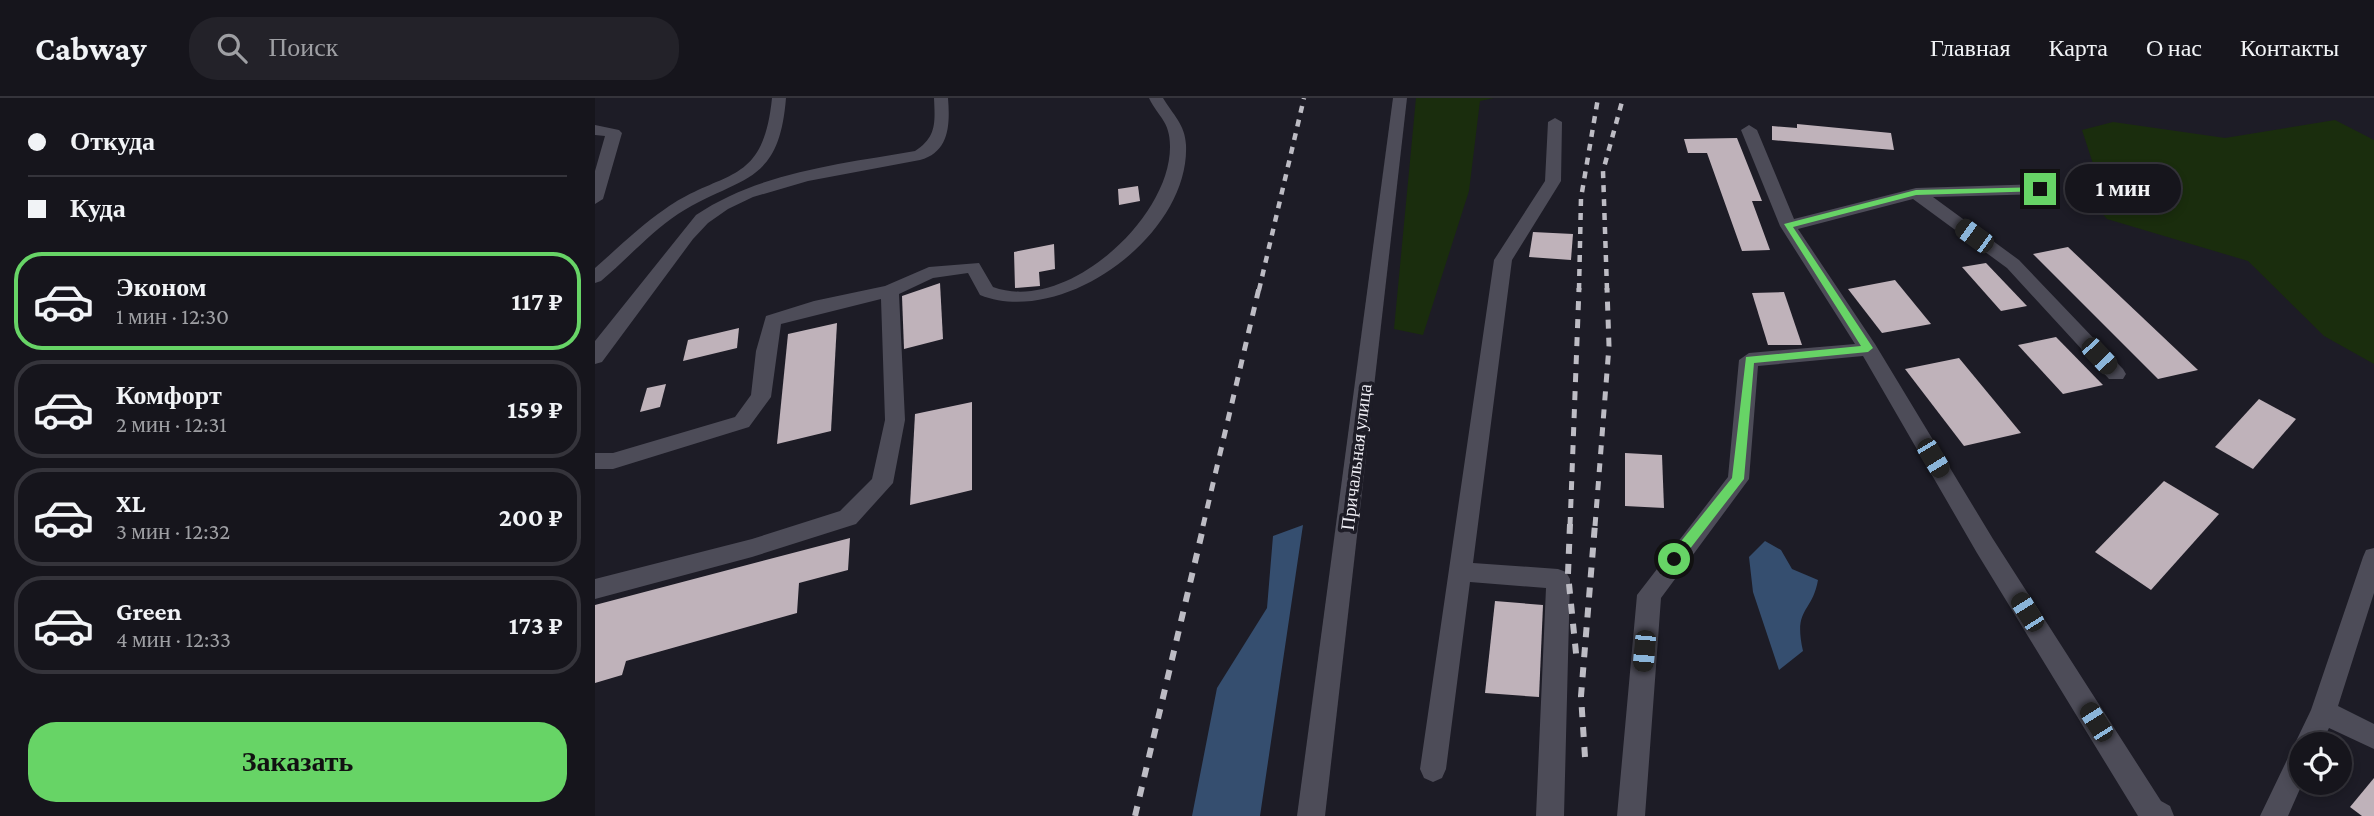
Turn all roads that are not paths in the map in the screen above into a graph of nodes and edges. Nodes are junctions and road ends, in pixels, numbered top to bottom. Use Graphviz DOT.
graph roads {
  1 [pos="779,98"];
  2 [pos="941,98"];
  3 [pos="1156,98"];
  4 [pos="1400,98"];
  5 [pos="1555,122"];
  6 [pos="595,130"];
  7 [pos="1749,130"];
  8 [pos="2040,189"];
  9 [pos="1916,193"];
  10 [pos="595,199"];
  11 [pos="1787,226"];
  12 [pos="595,278"];
  13 [pos="890,291"];
  14 [pos="1868,348"];
  15 [pos="595,357"];
  16 [pos="2116,374"];
  17 [pos="595,461"];
  18 [pos="2374,557"];
  19 [pos="1461,572"];
  20 [pos="595,589"];
  21 [pos="2323,712"];
  22 [pos="2314,732"];
  23 [pos="2374,737"];
  24 [pos="1433,768"];
  25 [pos="2289,783"];
  26 [pos="1311,816"];
  27 [pos="1550,816"];
  28 [pos="1631,816"];
  29 [pos="2160,816"];
  30 [pos="2274,816"];
  1 -- 12 [label="street"];
  2 -- 15 [label="street"];
  3 -- 13 [label="street"];
  4 -- 26 [label="street, Причальная улица"];
  5 -- 19 [label="street"];
  6 -- 10 [label="street"];
  7 -- 11 [label="street"];
  8 -- 9 [label="street"];
  9 -- 11 [label="street"];
  9 -- 16 [label="street"];
  11 -- 14 [label="street"];
  13 -- 17 [label="street"];
  13 -- 20 [label="street"];
  14 -- 28 [label="street"];
  14 -- 29 [label="street"];
  18 -- 21 [label="street"];
  19 -- 24 [label="street"];
  19 -- 27 [label="street"];
  21 -- 22 [label="street"];
  21 -- 23 [label="street"];
  25 -- 30 [label="street"];
}
